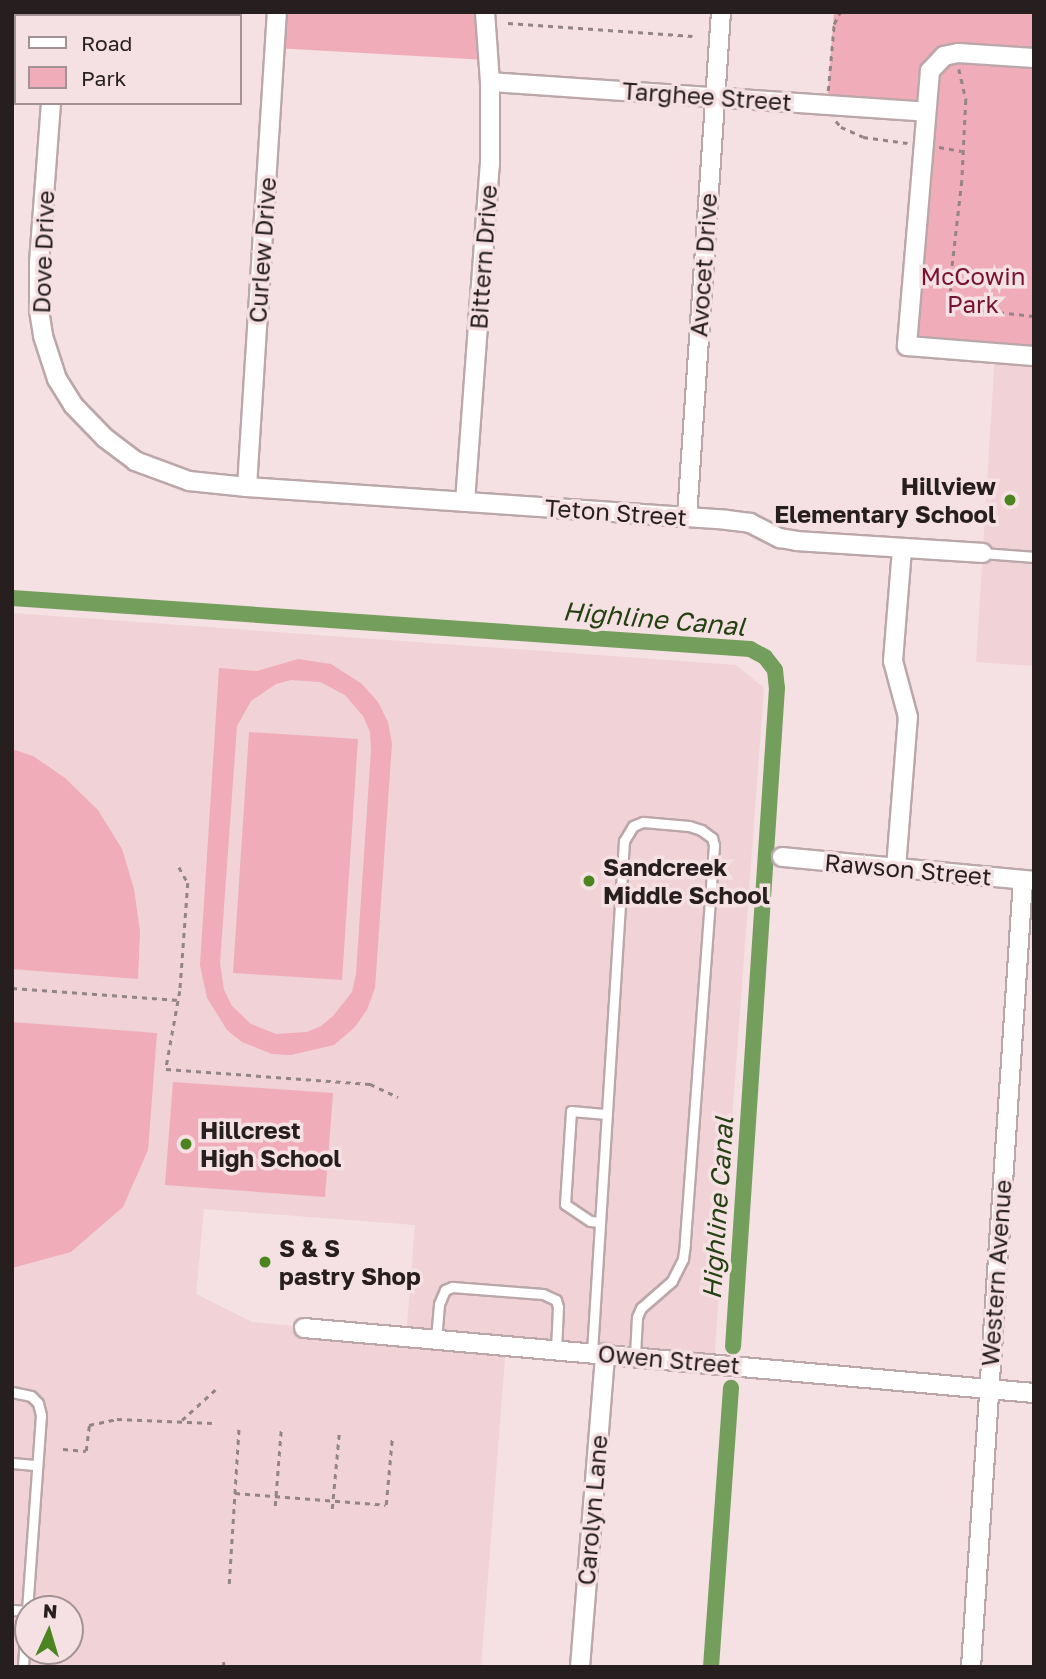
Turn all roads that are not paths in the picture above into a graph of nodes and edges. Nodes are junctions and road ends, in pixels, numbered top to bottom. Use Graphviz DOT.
graph roads {
  1 [pos="277,12"];
  2 [pos="485,12"];
  3 [pos="721,12"];
  4 [pos="1034,58"];
  5 [pos="490,82"];
  6 [pos="714,96"];
  7 [pos="51,105"];
  8 [pos="925,111"];
  9 [pos="1034,356"];
  10 [pos="247,487"];
  11 [pos="466,502"];
  12 [pos="687,517"];
  13 [pos="902,548"];
  14 [pos="983,553"];
  15 [pos="1034,557"];
  16 [pos="782,857"];
  17 [pos="896,868"];
  18 [pos="1028,880"];
  19 [pos="607,1114"];
  20 [pos="600,1222"];
  21 [pos="304,1328"];
  22 [pos="436,1339"];
  23 [pos="556,1349"];
  24 [pos="598,1352"];
  25 [pos="635,1355"];
  26 [pos="988,1388"];
  27 [pos="12,1392"];
  28 [pos="1034,1393"];
  29 [pos="12,1463"];
  30 [pos="37,1465"];
  31 [pos="28,1595"];
  32 [pos="580,1667"];
  33 [pos="971,1667"];
  1 -- 10 [label="street, Curlew Drive"];
  2 -- 5 [label="street, Bittern Drive"];
  3 -- 6 [label="street, Avocet Drive"];
  4 -- 8 [label="street"];
  5 -- 6 [label="street, Targhee Street"];
  5 -- 11 [label="street, Bittern Drive"];
  6 -- 8 [label="street, Targhee Street"];
  6 -- 12 [label="street, Avocet Drive"];
  7 -- 10 [label="street, Dove Drive"];
  8 -- 9 [label="street"];
  10 -- 11 [label="street, Teton Street"];
  11 -- 12 [label="street, Teton Street"];
  12 -- 13 [label="street, Teton Street"];
  13 -- 14 [label="street, Teton Street"];
  13 -- 17 [label="street"];
  14 -- 15 [label="lane"];
  16 -- 17 [label="street, Rawson Street"];
  17 -- 18 [label="street, Rawson Street"];
  18 -- 26 [label="street, Western Avenue"];
  19 -- 20 [label="lane"];
  19 -- 20 [label="lane"];
  19 -- 25 [label="lane"];
  20 -- 24 [label="lane"];
  21 -- 22 [label="street, Owen Street"];
  22 -- 23 [label="street, Owen Street"];
  22 -- 23 [label="lane"];
  23 -- 24 [label="street, Owen Street"];
  24 -- 25 [label="street, Owen Street"];
  24 -- 32 [label="street, Carolyn Lane"];
  25 -- 26 [label="street, Owen Street"];
  26 -- 28 [label="street, Owen Street"];
  26 -- 33 [label="street, Western Avenue"];
  27 -- 30 [label="lane"];
  29 -- 30 [label="lane"];
  30 -- 31 [label="lane"];
}
